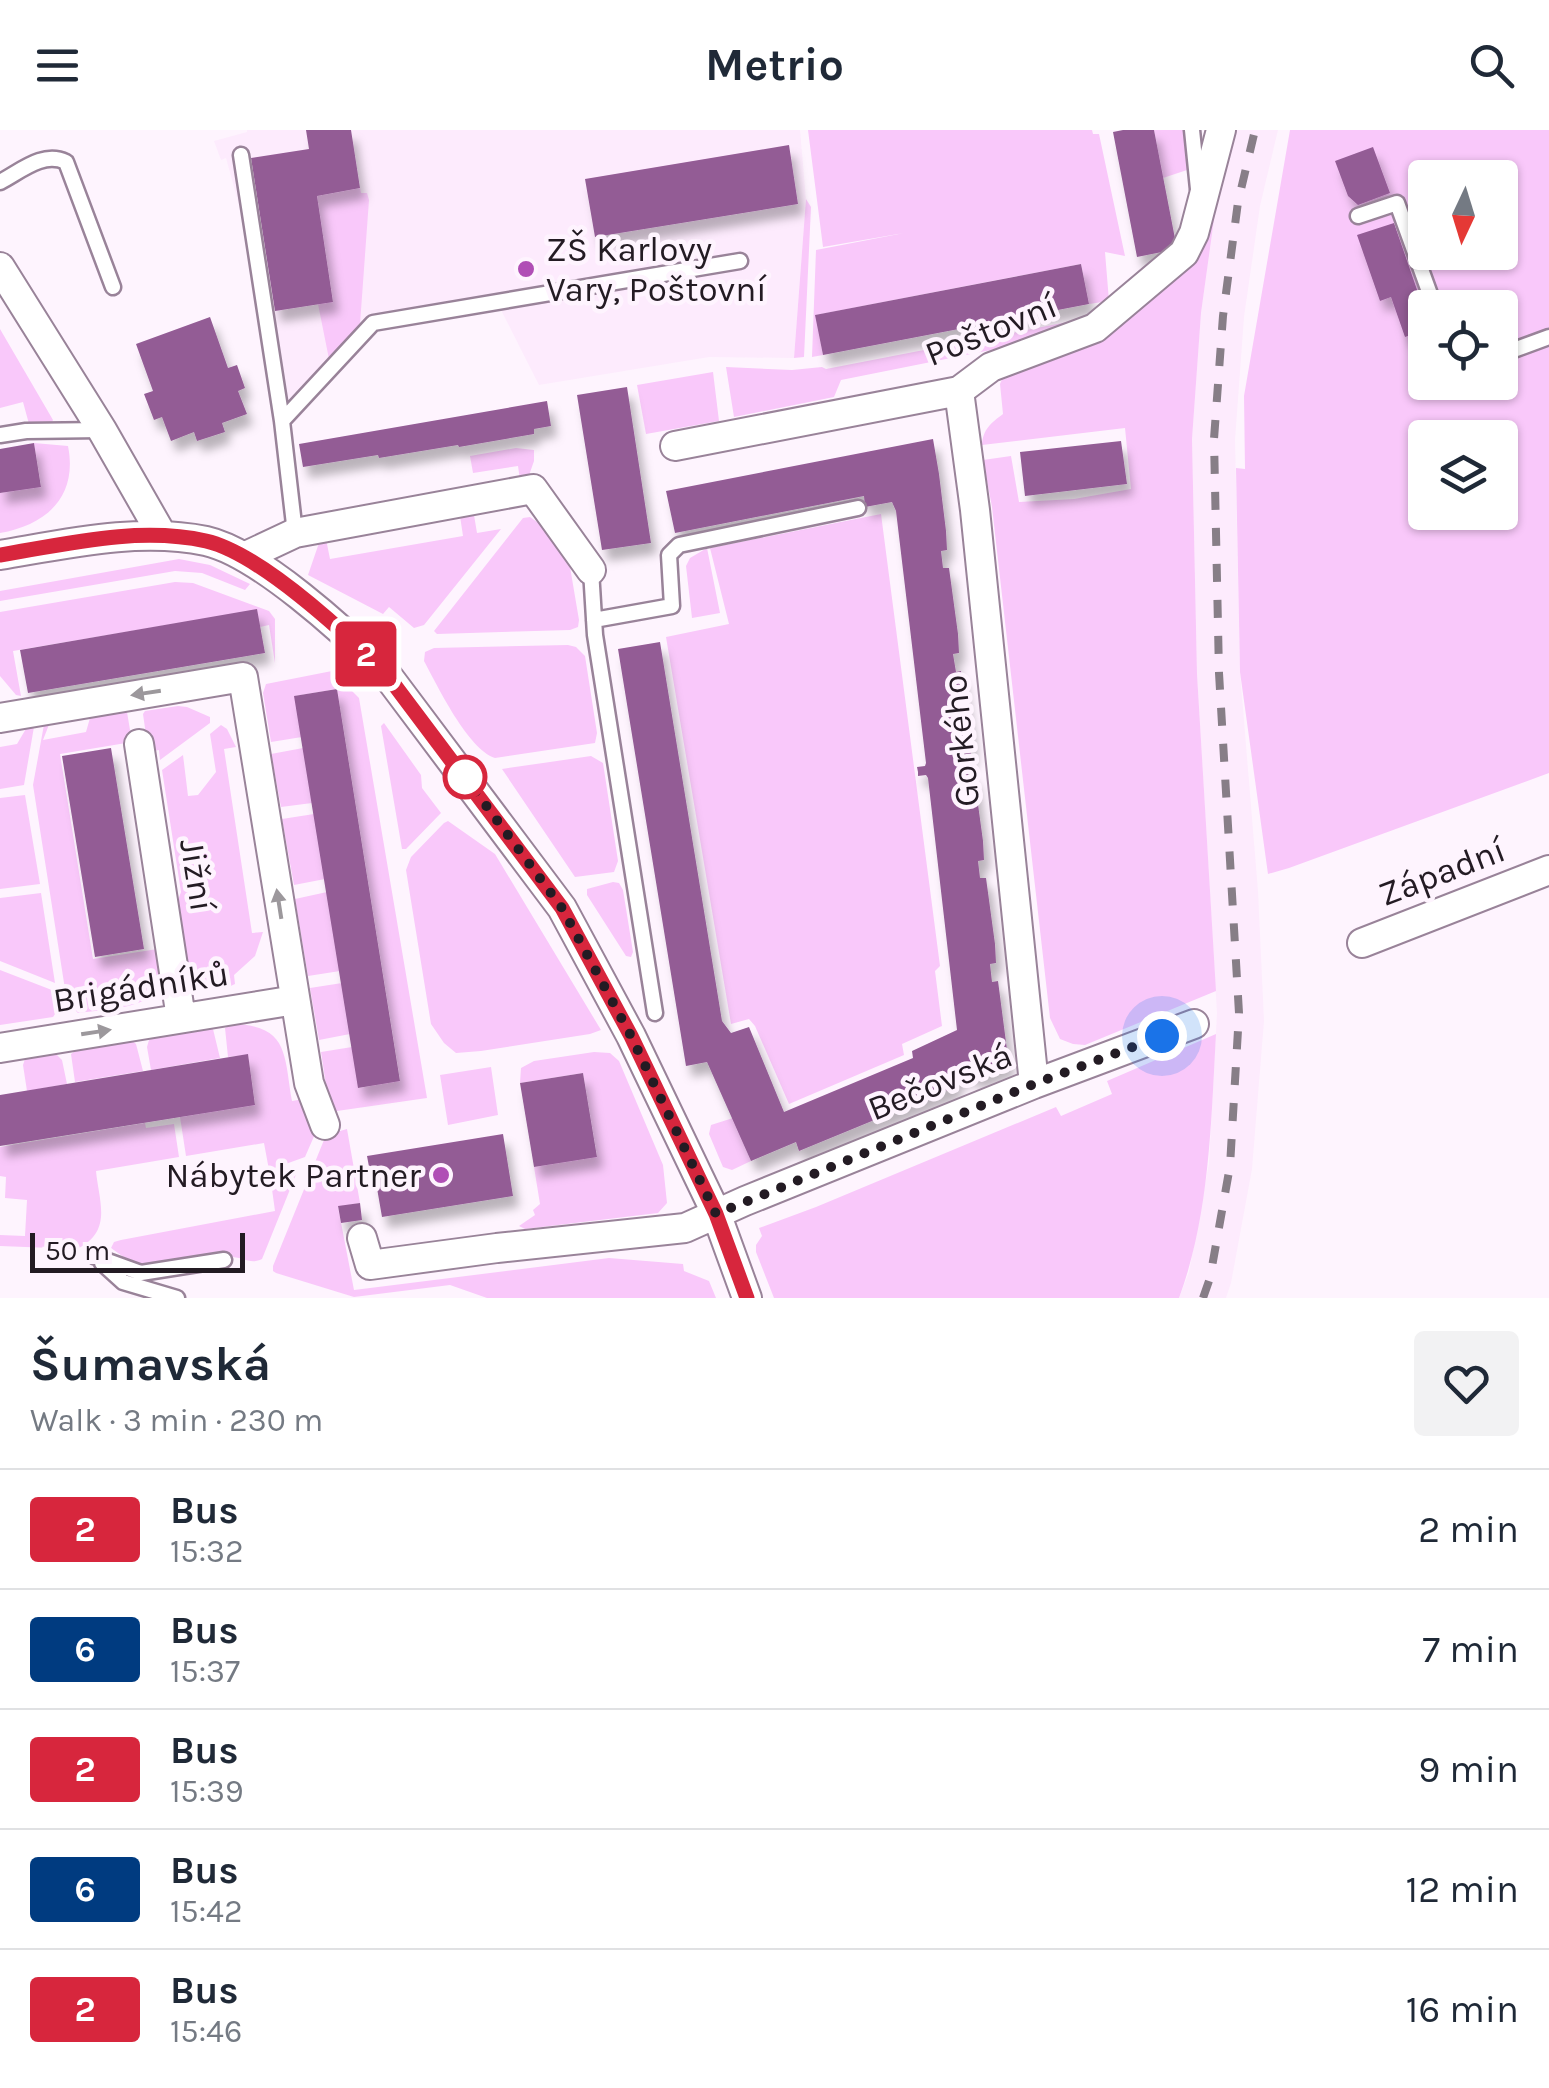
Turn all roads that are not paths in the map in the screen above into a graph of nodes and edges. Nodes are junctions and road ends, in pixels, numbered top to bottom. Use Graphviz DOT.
graph roads {
  1 [pos="1192,130"];
  2 [pos="1221,130"];
  3 [pos="241,155"];
  4 [pos="0,182"];
  5 [pos="1203,198"];
  6 [pos="1358,216"];
  7 [pos="740,260"];
  8 [pos="0,267"];
  9 [pos="114,286"];
  10 [pos="1429,290"];
  11 [pos="1549,337"];
  12 [pos="1518,348"];
  13 [pos="959,391"];
  14 [pos="282,421"];
  15 [pos="102,430"];
  16 [pos="0,435"];
  17 [pos="675,446"];
  18 [pos="858,508"];
  19 [pos="296,533"];
  20 [pos="162,536"];
  21 [pos="0,556"];
  22 [pos="246,556"];
  23 [pos="592,570"];
  24 [pos="594,620"];
  25 [pos="0,718"];
  26 [pos="139,744"];
  27 [pos="1549,870"];
  28 [pos="1362,943"];
  29 [pos="294,1000"];
  30 [pos="655,1013"];
  31 [pos="181,1018"];
  32 [pos="1194,1024"];
  33 [pos="0,1048"];
  34 [pos="1034,1084"];
  35 [pos="325,1126"];
  36 [pos="716,1214"];
  37 [pos="362,1238"];
  38 [pos="224,1260"];
  39 [pos="178,1298"];
  40 [pos="747,1298"];
  1 -- 5 [label="lane"];
  2 -- 5 [label="street, Poštovní"];
  3 -- 14 [label="lane"];
  4 -- 9 [label="lane"];
  5 -- 13 [label="street, Poštovní"];
  6 -- 10 [label="lane"];
  7 -- 14 [label="lane"];
  8 -- 15 [label="street"];
  11 -- 12 [label="lane"];
  13 -- 17 [label="street, Poštovní"];
  13 -- 34 [label="street, Gorkého"];
  14 -- 19 [label="lane"];
  15 -- 16 [label="lane"];
  15 -- 20 [label="street"];
  18 -- 24 [label="lane"];
  19 -- 22 [label="street"];
  19 -- 23 [label="street"];
  20 -- 21 [label="street"];
  20 -- 22 [label="street"];
  22 -- 36 [label="street"];
  23 -- 24 [label="lane"];
  24 -- 30 [label="lane"];
  29 -- 25 [label="street, one-way"];
  26 -- 31 [label="street, Jižní"];
  27 -- 28 [label="street, Západní"];
  29 -- 31 [label="street, Brigádníků"];
  29 -- 35 [label="street"];
  33 -- 31 [label="street, Brigádníků, one-way"];
  32 -- 34 [label="street, Bečovská"];
  34 -- 36 [label="street, Bečovská"];
  36 -- 37 [label="street, Bečovská"];
  36 -- 40 [label="street"];
  38 -- 39 [label="lane"];
}
